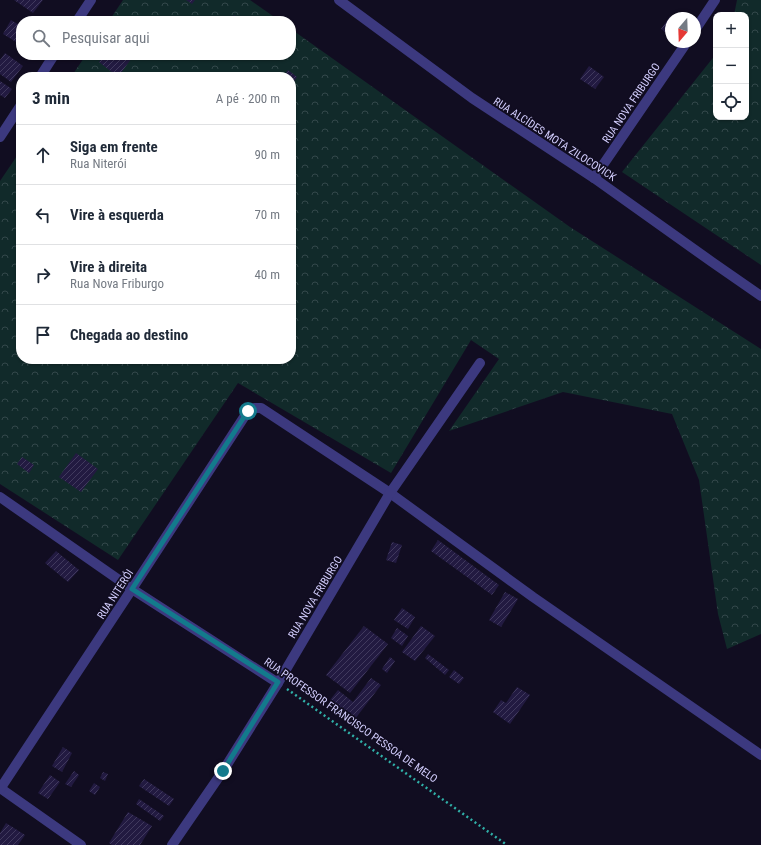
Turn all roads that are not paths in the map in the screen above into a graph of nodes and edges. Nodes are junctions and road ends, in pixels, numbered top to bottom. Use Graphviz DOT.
graph roads {
  1 [pos="91,0"];
  2 [pos="339,0"];
  3 [pos="715,0"];
  4 [pos="80,16"];
  5 [pos="701,21"];
  6 [pos="683,48"];
  7 [pos="51,60"];
  8 [pos="43,72"];
  9 [pos="16,113"];
  10 [pos="0,137"];
  11 [pos="594,178"];
  12 [pos="761,296"];
  13 [pos="480,363"];
  14 [pos="390,493"];
  15 [pos="0,497"];
  16 [pos="132,589"];
  17 [pos="278,682"];
  18 [pos="761,755"];
  19 [pos="0,788"];
  20 [pos="81,845"];
  21 [pos="172,845"];
  1 -- 4 [label="street"];
  2 -- 11 [label="street, RUA ALCÍDES MOTA ZILOCOVICK"];
  3 -- 5 [label="street"];
  6 -- 11 [label="street, RUA NOVA FRIBURGO"];
  7 -- 8 [label="street"];
  9 -- 10 [label="street"];
  11 -- 12 [label="street, RUA ALCÍDES MOTA ZILOCOVICK"];
  13 -- 14 [label="street, RUA NOVA FRIBURGO"];
  14 -- 16 [label="street, RUA NITERÓI"];
  14 -- 17 [label="street, RUA NOVA FRIBURGO"];
  14 -- 18 [label="street"];
  15 -- 16 [label="street, RUA PROFESSOR FRANCISCO PESSOA DE MELO"];
  16 -- 17 [label="street, RUA PROFESSOR FRANCISCO PESSOA DE MELO"];
  16 -- 19 [label="street, RUA NITERÓI"];
  17 -- 21 [label="street, RUA NOVA FRIBURGO"];
  19 -- 20 [label="street"];
}
